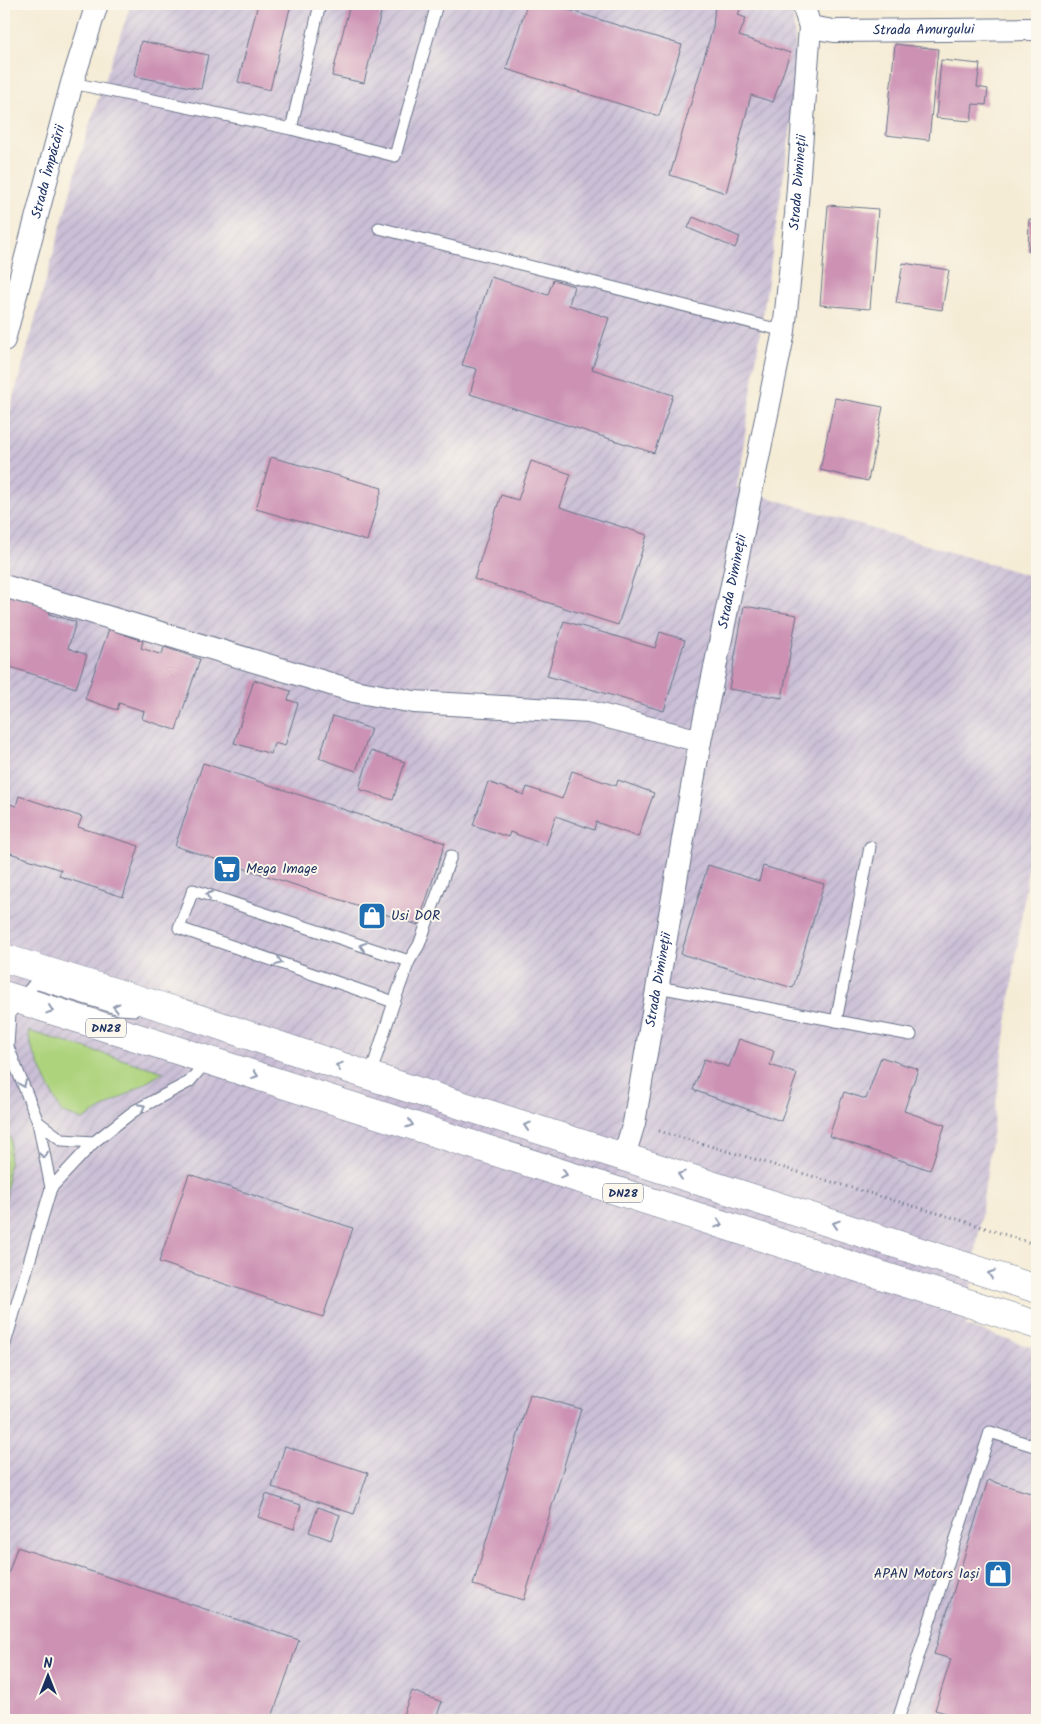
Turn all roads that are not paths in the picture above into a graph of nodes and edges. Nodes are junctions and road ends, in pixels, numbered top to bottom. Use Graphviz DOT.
graph roads {
  1 [pos="97,4"];
  2 [pos="320,4"];
  3 [pos="437,4"];
  4 [pos="803,4"];
  5 [pos="810,27"];
  6 [pos="1037,29"];
  7 [pos="72,83"];
  8 [pos="291,129"];
  9 [pos="379,228"];
  10 [pos="784,331"];
  11 [pos="4,340"];
  12 [pos="4,586"];
  13 [pos="700,741"];
  14 [pos="870,848"];
  15 [pos="450,856"];
  16 [pos="4,958"];
  17 [pos="409,961"];
  18 [pos="658,987"];
  19 [pos="12,998"];
  20 [pos="394,1002"];
  21 [pos="182,1013"];
  22 [pos="836,1021"];
  23 [pos="911,1034"];
  24 [pos="208,1060"];
  25 [pos="370,1076"];
  26 [pos="38,1122"];
  27 [pos="94,1142"];
  28 [pos="624,1156"];
  29 [pos="50,1188"];
  30 [pos="1037,1289"];
  31 [pos="1037,1325"];
  32 [pos="4,1347"];
  33 [pos="1037,1447"];
  34 [pos="898,1720"];
  1 -- 7 [label="street, Strada Împăcării"];
  2 -- 8 [label="lane"];
  3 -- 8 [label="lane"];
  4 -- 5 [label="street, Strada Dimineții"];
  5 -- 6 [label="street, Strada Amurgului"];
  5 -- 10 [label="street, Strada Dimineții"];
  7 -- 8 [label="lane"];
  7 -- 11 [label="street, Strada Împăcării"];
  9 -- 10 [label="lane"];
  10 -- 13 [label="street, Strada Dimineții"];
  12 -- 13 [label="street"];
  13 -- 18 [label="street, Strada Dimineții"];
  14 -- 22 [label="lane"];
  15 -- 17 [label="lane"];
  16 -- 21 [label="highway, DN28"];
  17 -- 20 [label="lane"];
  17 -- 20 [label="lane, one-way"];
  18 -- 22 [label="lane"];
  18 -- 28 [label="street, Strada Dimineții"];
  21 -- 19 [label="lane, one-way"];
  19 -- 24 [label="highway, DN28, one-way"];
  19 -- 26 [label="lane, one-way"];
  20 -- 25 [label="lane"];
  25 -- 21 [label="highway, DN28, one-way"];
  22 -- 23 [label="lane"];
  27 -- 24 [label="lane, one-way"];
  24 -- 31 [label="highway, DN28, one-way"];
  28 -- 25 [label="highway, DN28, one-way"];
  26 -- 27 [label="lane"];
  26 -- 29 [label="lane, one-way"];
  27 -- 29 [label="lane"];
  30 -- 28 [label="highway, DN28, one-way"];
  29 -- 32 [label="lane"];
  33 -- 34 [label="lane"];
}
